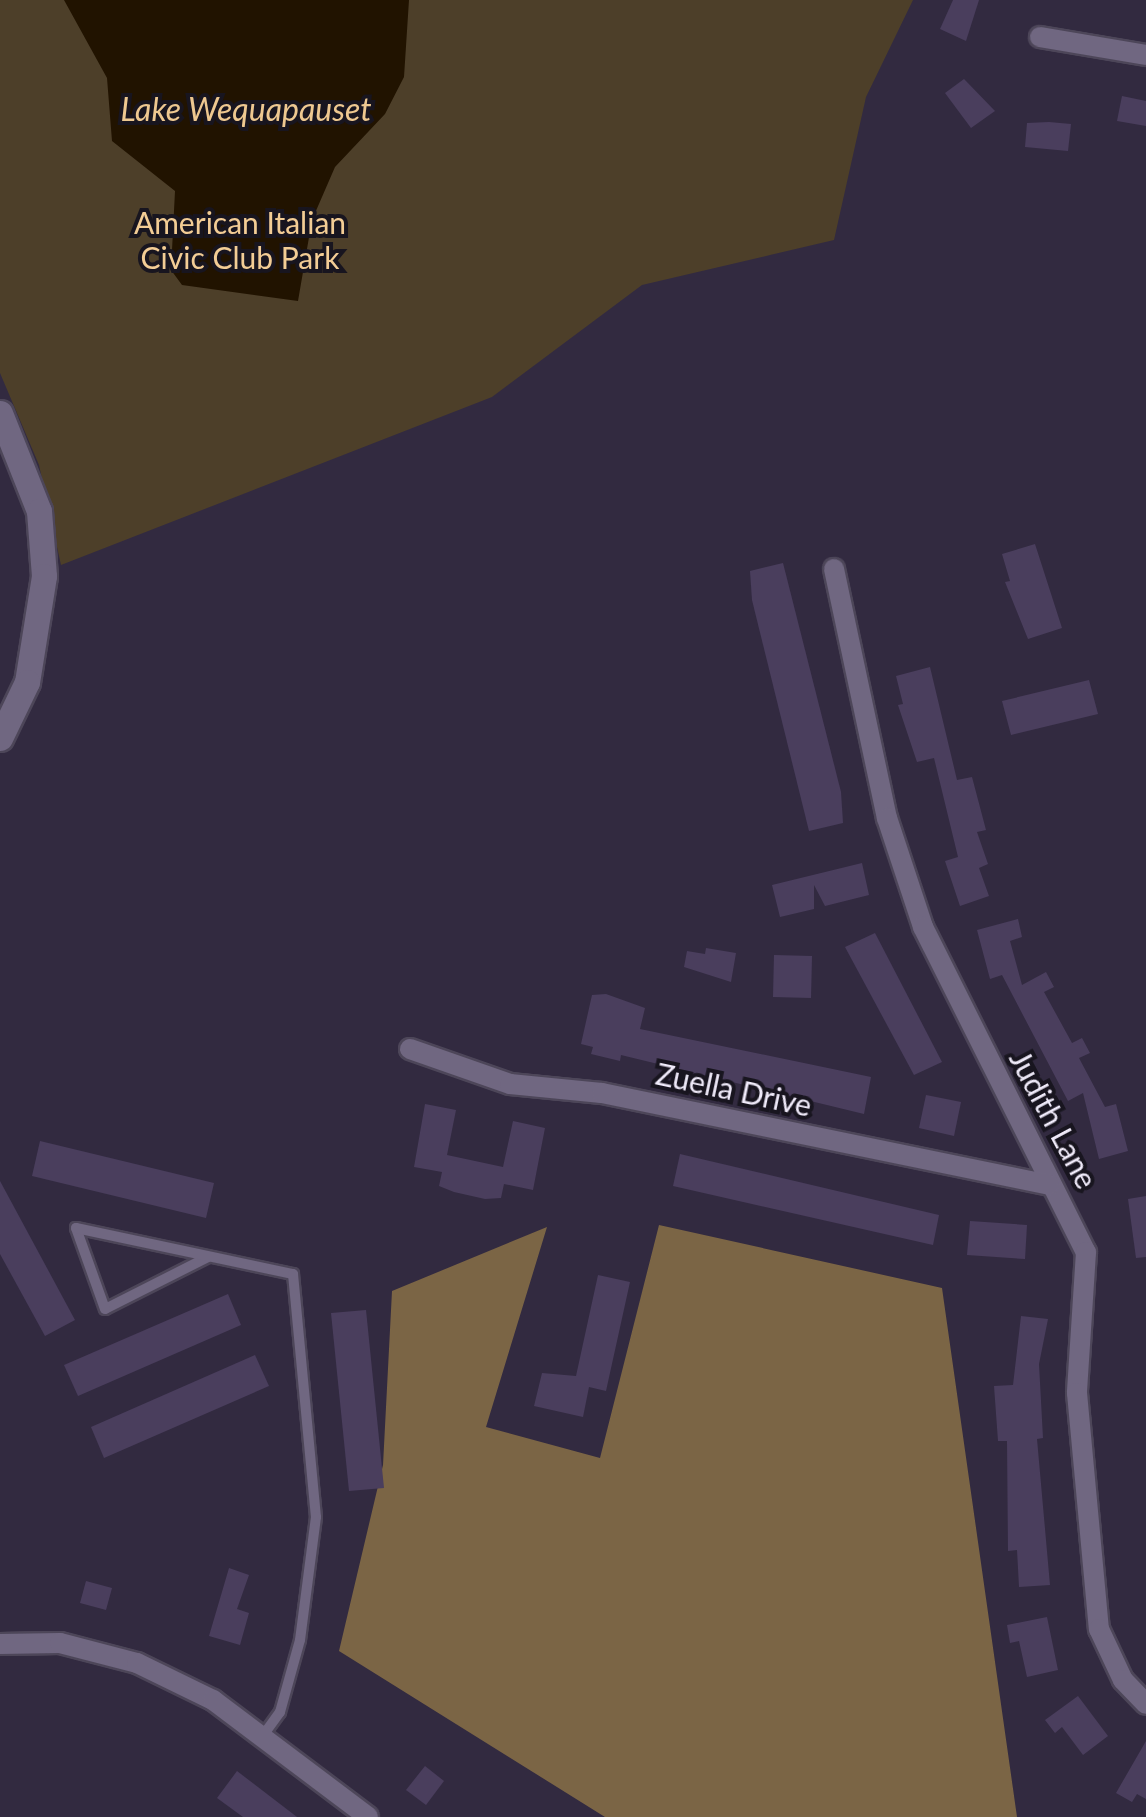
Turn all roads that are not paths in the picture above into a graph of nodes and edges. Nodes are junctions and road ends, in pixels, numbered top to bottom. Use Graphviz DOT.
graph roads {
  1 [pos="1040,36"];
  2 [pos="1146,55"];
  3 [pos="0,413"];
  4 [pos="834,569"];
  5 [pos="0,738"];
  6 [pos="410,1050"];
  7 [pos="1049,1185"];
  8 [pos="208,1256"];
  9 [pos="0,1644"];
  10 [pos="1146,1704"];
  11 [pos="262,1737"];
  12 [pos="368,1817"];
  1 -- 2 [label="street"];
  3 -- 5 [label="street"];
  4 -- 7 [label="street, Judith Lane"];
  6 -- 7 [label="street, Zuella Drive"];
  7 -- 10 [label="street, Judith Lane"];
  8 -- 8 [label="lane"];
  8 -- 11 [label="lane"];
  9 -- 11 [label="street"];
  11 -- 12 [label="street"];
}
